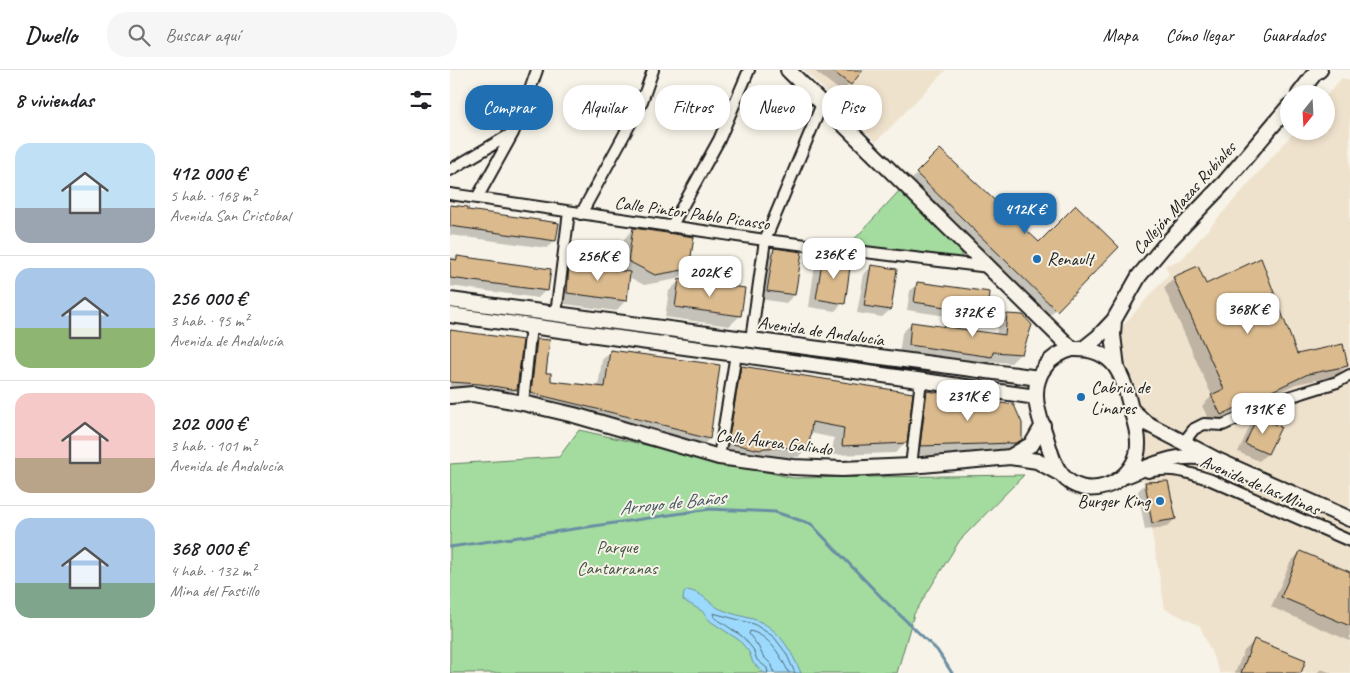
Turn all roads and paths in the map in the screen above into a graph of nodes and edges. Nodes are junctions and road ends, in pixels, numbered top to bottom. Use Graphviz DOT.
graph roads {
  1 [pos="537,70"];
  2 [pos="653,70"];
  3 [pos="749,70"];
  4 [pos="788,70"];
  5 [pos="1317,71"];
  6 [pos="1306,85"];
  7 [pos="822,104"];
  8 [pos="1280,117"];
  9 [pos="849,130"];
  10 [pos="513,133"];
  11 [pos="450,170"];
  12 [pos="450,194"];
  13 [pos="477,198"];
  14 [pos="569,212"];
  15 [pos="581,214"];
  16 [pos="671,227"];
  17 [pos="766,240"];
  18 [pos="990,267"];
  19 [pos="450,300"];
  20 [pos="556,314"];
  21 [pos="450,315"];
  22 [pos="1114,320"];
  23 [pos="531,326"];
  24 [pos="751,340"];
  25 [pos="1077,349"];
  26 [pos="736,354"];
  27 [pos="1117,367"];
  28 [pos="1350,374"];
  29 [pos="1039,378"];
  30 [pos="921,380"];
  31 [pos="450,396"];
  32 [pos="1036,397"];
  33 [pos="523,403"];
  34 [pos="1131,409"];
  35 [pos="1042,425"];
  36 [pos="1183,443"];
  37 [pos="719,457"];
  38 [pos="1010,457"];
  39 [pos="1217,460"];
  40 [pos="910,466"];
  41 [pos="1059,472"];
  42 [pos="1125,476"];
  43 [pos="1350,519"];
  44 [pos="1350,541"];
  1 -- 10 [label="street"];
  2 -- 15 [label="street"];
  3 -- 16 [label="street"];
  4 -- 7 [label="main road"];
  5 -- 6 [label="main road"];
  7 -- 17 [label="street"];
  8 -- 22 [label="main road, Callejón Mazas Rubiales"];
  9 -- 18 [label="main road"];
  10 -- 11 [label="street"];
  10 -- 13 [label="street"];
  12 -- 13 [label="street, Calle Pintor Pablo Picasso"];
  13 -- 14 [label="street, Calle Pintor Pablo Picasso"];
  14 -- 15 [label="street, Calle Pintor Pablo Picasso"];
  14 -- 20 [label="street"];
  15 -- 16 [label="street, Calle Pintor Pablo Picasso"];
  16 -- 17 [label="street, Calle Pintor Pablo Picasso"];
  17 -- 18 [label="street, Calle Pintor Pablo Picasso"];
  17 -- 24 [label="street"];
  18 -- 25 [label="main road"];
  19 -- 20 [label="main road, Avenida de Andalucía"];
  20 -- 24 [label="main road, Avenida de Andalucía"];
  21 -- 23 [label="main road, Avenida de Andalucía"];
  22 -- 25 [label="main road, Callejón Mazas Rubiales"];
  22 -- 27 [label="main road"];
  23 -- 26 [label="main road, Avenida de Andalucía"];
  23 -- 33 [label="street"];
  24 -- 29 [label="main road, Avenida de Andalucía"];
  25 -- 27 [label="main road"];
  25 -- 29 [label="main road"];
  26 -- 30 [label="main road, Avenida de Andalucía"];
  26 -- 37 [label="street"];
  27 -- 34 [label="main road"];
  28 -- 36 [label="street"];
  29 -- 32 [label="main road"];
  30 -- 32 [label="main road, Avenida de Andalucía"];
  30 -- 40 [label="street"];
  31 -- 33 [label="main road, Calle Áurea Galindo"];
  32 -- 35 [label="main road"];
  33 -- 37 [label="main road, Calle Áurea Galindo"];
  34 -- 36 [label="main road"];
  34 -- 42 [label="main road"];
  35 -- 38 [label="main road"];
  35 -- 41 [label="main road"];
  36 -- 39 [label="main road"];
  37 -- 40 [label="main road, Calle Áurea Galindo"];
  38 -- 40 [label="main road, Calle Áurea Galindo"];
  38 -- 41 [label="main road"];
  39 -- 42 [label="main road"];
  39 -- 43 [label="main road"];
  41 -- 42 [label="main road"];
  42 -- 44 [label="street, Avenida de las Minas"];
}
